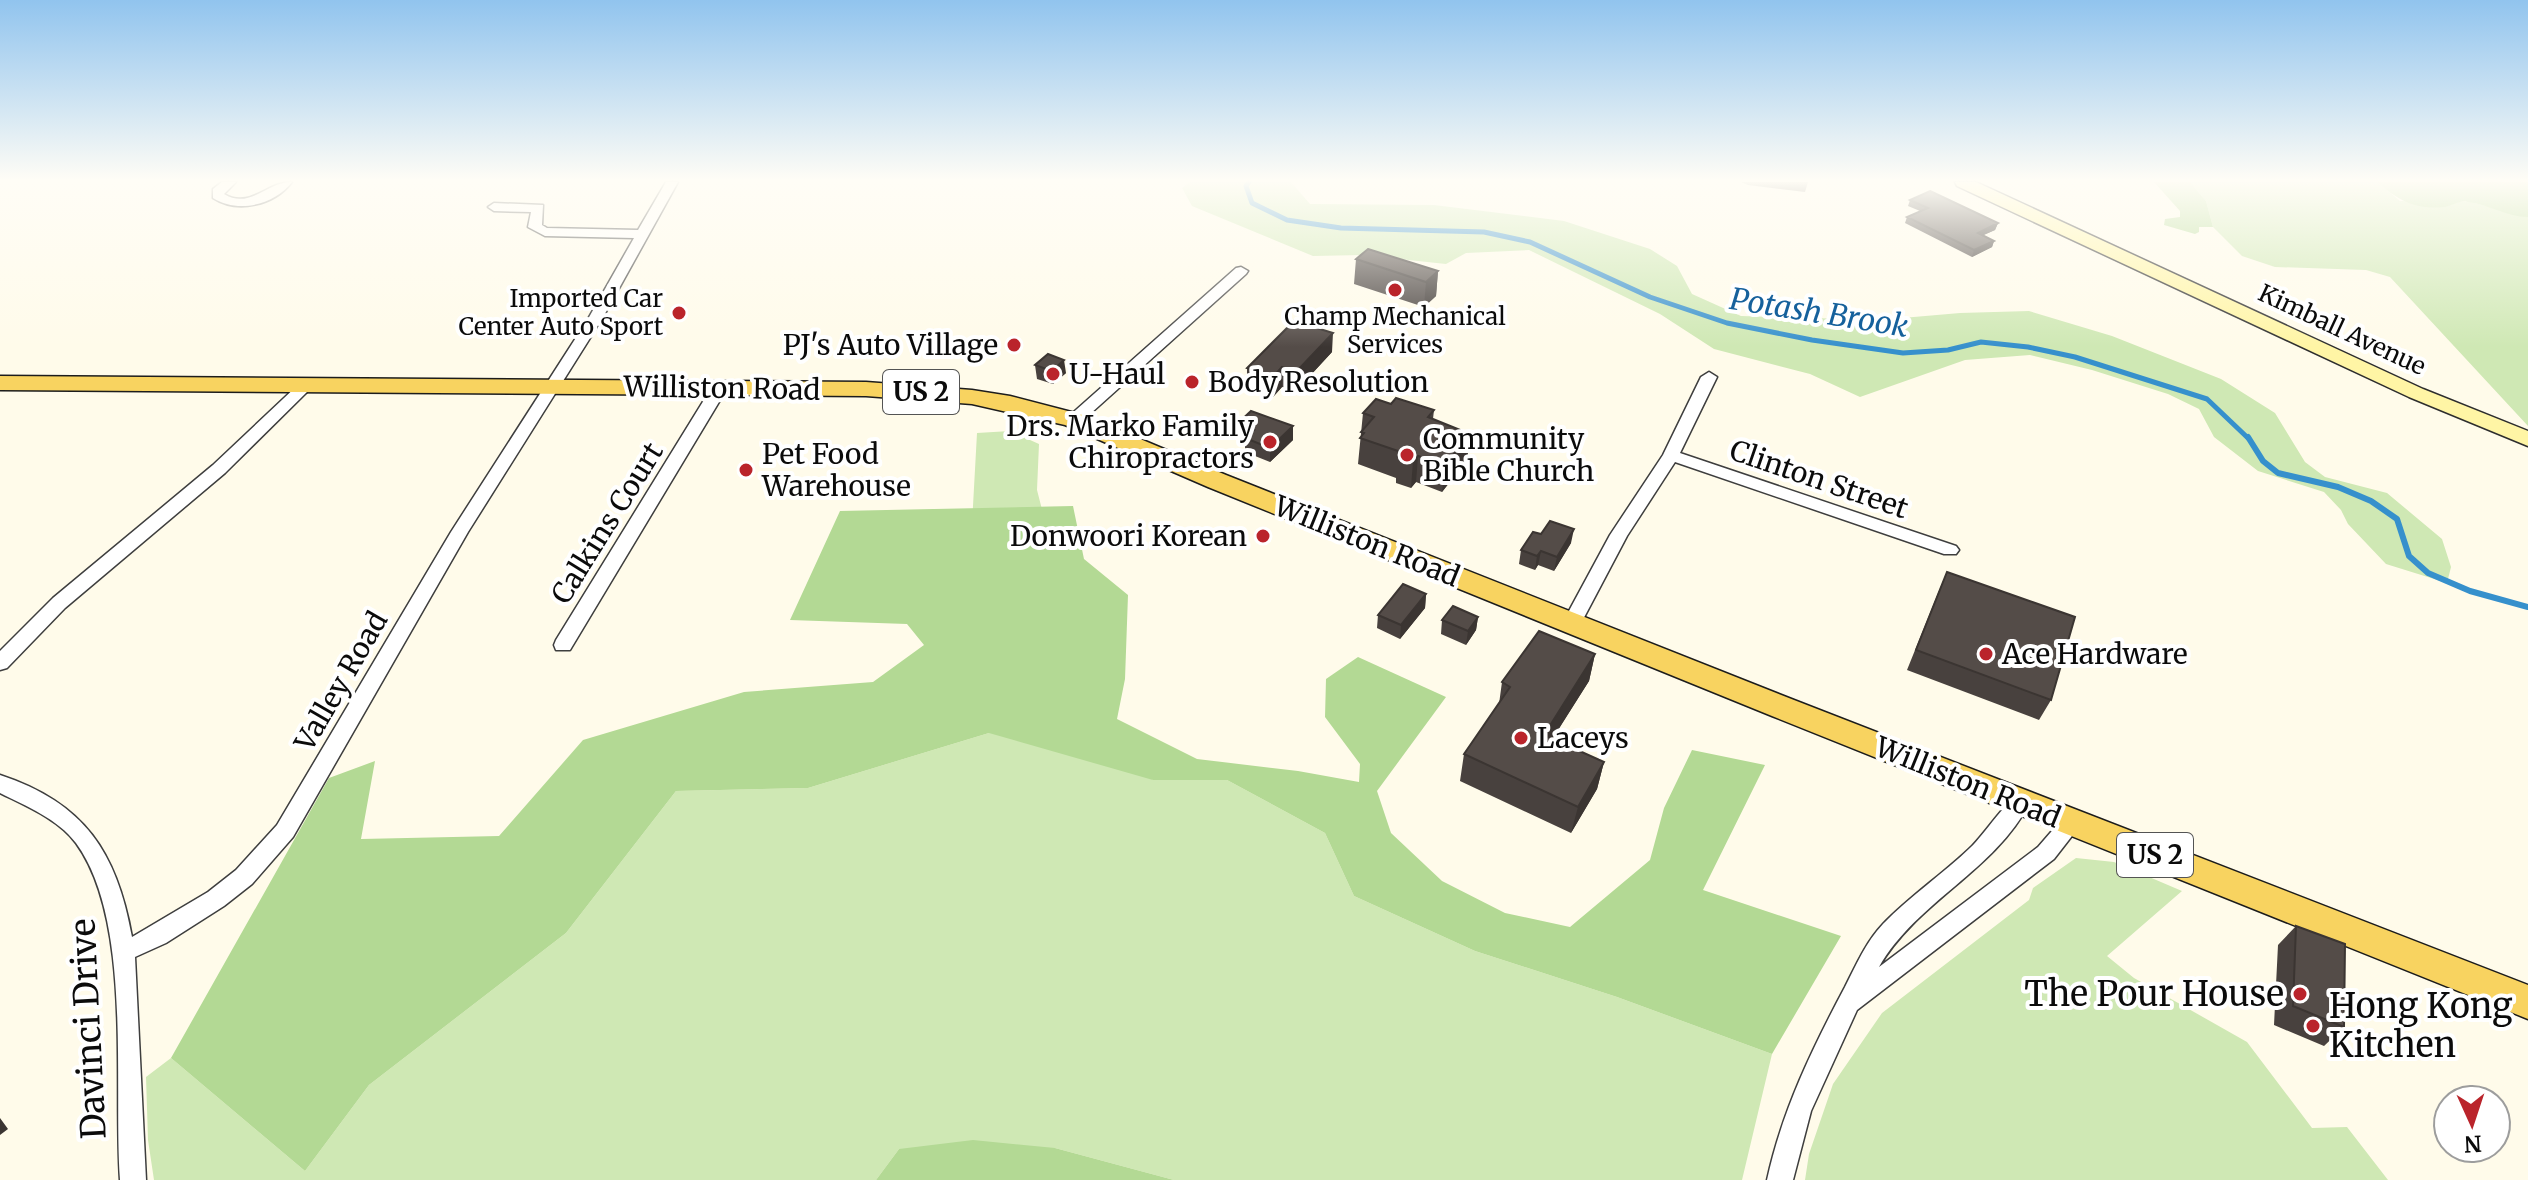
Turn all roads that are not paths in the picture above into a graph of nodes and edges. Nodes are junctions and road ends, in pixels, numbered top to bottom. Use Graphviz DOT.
graph roads {
  1 [pos="641,237"];
  2 [pos="2081,237"];
  3 [pos="1241,271"];
  4 [pos="1709,377"];
  5 [pos="0,383"];
  6 [pos="305,386"];
  7 [pos="553,386"];
  8 [pos="720,387"];
  9 [pos="1074,420"];
  10 [pos="2528,439"];
  11 [pos="1671,455"];
  12 [pos="1950,550"];
  13 [pos="1572,622"];
  14 [pos="563,645"];
  15 [pos="0,663"];
  16 [pos="0,783"];
  17 [pos="2020,802"];
  18 [pos="2071,823"];
  19 [pos="123,952"];
  20 [pos="2528,1002"];
  21 [pos="1849,1004"];
  22 [pos="133,1180"];
  23 [pos="1780,1180"];
  1 -- 7 [label="street, Valley Road"];
  2 -- 10 [label="main road, Kimball Avenue"];
  3 -- 9 [label="street"];
  4 -- 11 [label="street"];
  5 -- 6 [label="main road, Williston Road / US 2"];
  6 -- 7 [label="main road, Williston Road / US 2"];
  6 -- 15 [label="street"];
  7 -- 8 [label="main road, Williston Road / US 2"];
  7 -- 19 [label="street, Valley Road"];
  8 -- 9 [label="main road, Williston Road / US 2"];
  8 -- 14 [label="street, Calkins Court"];
  9 -- 13 [label="main road, Williston Road / US 2"];
  11 -- 12 [label="street, Clinton Street"];
  11 -- 13 [label="street"];
  13 -- 17 [label="main road, Williston Road / US 2"];
  16 -- 19 [label="street, Davinci Drive"];
  17 -- 18 [label="main road, Williston Road / US 2"];
  17 -- 21 [label="street"];
  18 -- 20 [label="main road, Williston Road / US 2"];
  18 -- 21 [label="street"];
  19 -- 22 [label="street, Davinci Drive"];
  21 -- 23 [label="street"];
}
